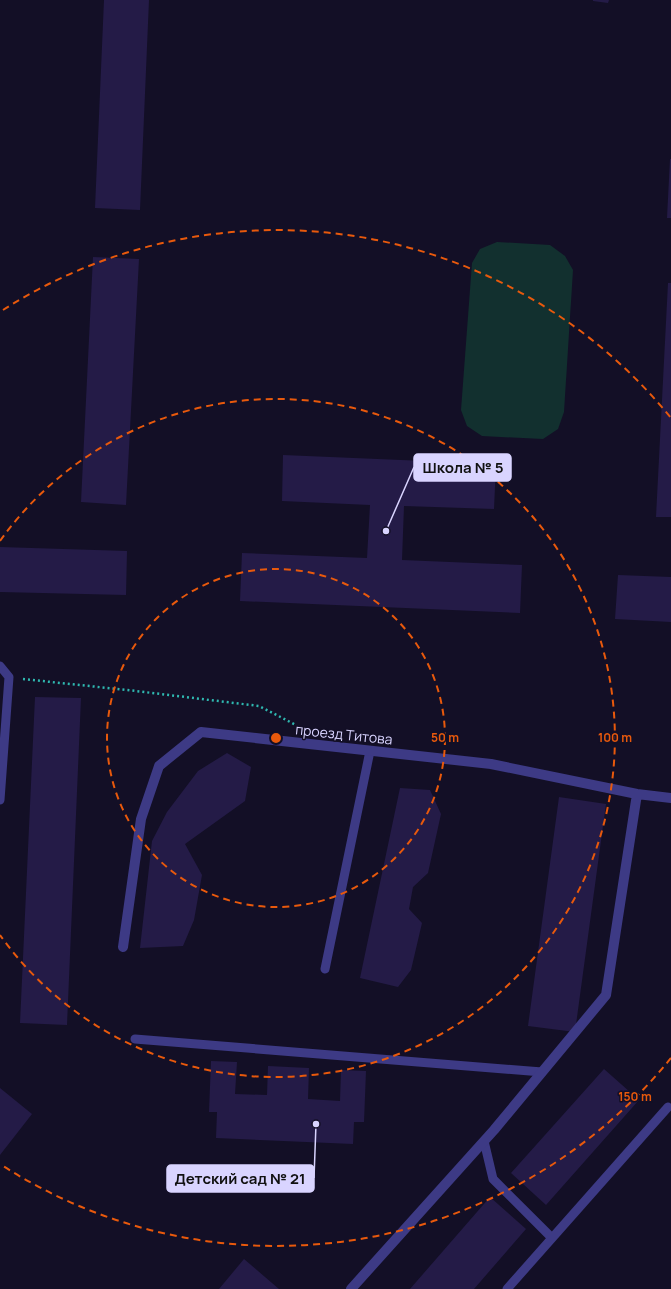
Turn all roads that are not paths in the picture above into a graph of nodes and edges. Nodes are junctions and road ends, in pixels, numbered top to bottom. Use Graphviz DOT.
graph roads {
  1 [pos="0,666"];
  2 [pos="370,750"];
  3 [pos="637,794"];
  4 [pos="671,798"];
  5 [pos="0,800"];
  6 [pos="123,947"];
  7 [pos="324,969"];
  8 [pos="135,1039"];
  9 [pos="542,1072"];
  10 [pos="668,1107"];
  11 [pos="484,1141"];
  12 [pos="552,1238"];
  13 [pos="351,1289"];
  14 [pos="507,1289"];
  1 -- 5 [label="lane"];
  2 -- 3 [label="street, проезд Титова"];
  2 -- 6 [label="street, проезд Титова"];
  2 -- 7 [label="lane"];
  3 -- 4 [label="street, проезд Титова"];
  3 -- 9 [label="street"];
  8 -- 9 [label="lane"];
  9 -- 11 [label="street"];
  10 -- 12 [label="lane"];
  11 -- 12 [label="lane"];
  11 -- 13 [label="street"];
  12 -- 14 [label="lane"];
}
